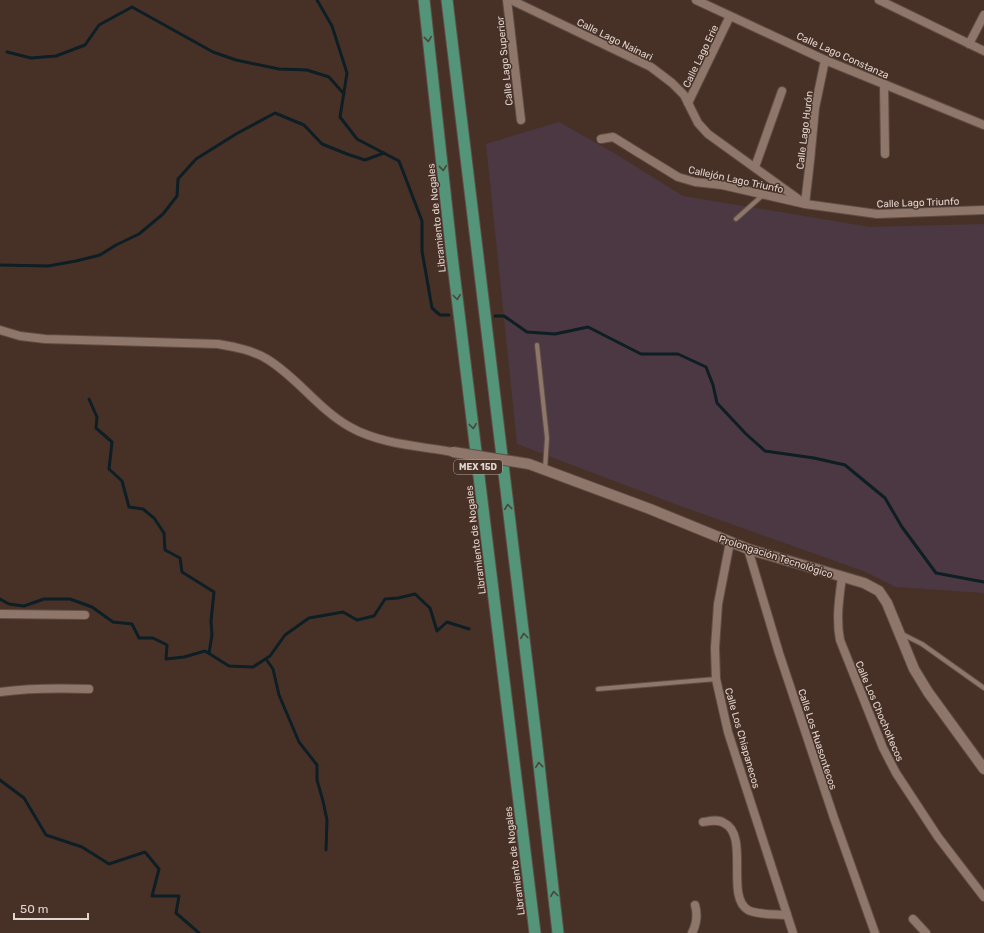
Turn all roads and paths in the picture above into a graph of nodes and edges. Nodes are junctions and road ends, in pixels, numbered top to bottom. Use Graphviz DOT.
graph roads {
  1 [pos="424,0"];
  2 [pos="447,0"];
  3 [pos="507,0"];
  4 [pos="511,0"];
  5 [pos="696,0"];
  6 [pos="879,0"];
  7 [pos="984,15"];
  8 [pos="730,16"];
  9 [pos="968,44"];
  10 [pos="984,51"];
  11 [pos="825,60"];
  12 [pos="884,84"];
  13 [pos="782,91"];
  14 [pos="688,104"];
  15 [pos="521,120"];
  16 [pos="984,125"];
  17 [pos="601,139"];
  18 [pos="885,154"];
  19 [pos="755,167"];
  20 [pos="764,194"];
  21 [pos="805,204"];
  22 [pos="984,210"];
  23 [pos="736,219"];
  24 [pos="0,330"];
  25 [pos="537,345"];
  26 [pos="453,452"];
  27 [pos="545,469"];
  28 [pos="730,542"];
  29 [pos="748,549"];
  30 [pos="842,577"];
  31 [pos="0,614"];
  32 [pos="84,615"];
  33 [pos="900,633"];
  34 [pos="716,679"];
  35 [pos="984,688"];
  36 [pos="89,689"];
  37 [pos="598,689"];
  38 [pos="0,692"];
  39 [pos="984,769"];
  40 [pos="703,822"];
  41 [pos="984,897"];
  42 [pos="695,905"];
  43 [pos="787,915"];
  44 [pos="913,919"];
  45 [pos="535,933"];
  46 [pos="558,933"];
  47 [pos="692,933"];
  48 [pos="793,933"];
  49 [pos="874,933"];
  50 [pos="926,933"];
  1 -- 45 [label="highway, Libramiento de Nogales / MEX 15D, one-way"];
  46 -- 2 [label="highway, MEX 15D, one-way"];
  3 -- 15 [label="street, Calle Lago Superior"];
  4 -- 14 [label="street, Calle Lago Nainari"];
  5 -- 8 [label="street, Calle Lago Constanza"];
  6 -- 9 [label="street"];
  7 -- 9 [label="street"];
  8 -- 11 [label="street, Calle Lago Constanza"];
  8 -- 14 [label="street, Calle Lago Erie"];
  9 -- 10 [label="street"];
  11 -- 12 [label="street, Calle Lago Constanza"];
  11 -- 21 [label="street, Calle Lago Hurón"];
  12 -- 16 [label="street, Calle Lago Constanza"];
  12 -- 18 [label="street"];
  13 -- 19 [label="street"];
  14 -- 19 [label="street, Calle Lago Nainari"];
  17 -- 20 [label="street, Callejón Lago Triunfo"];
  19 -- 21 [label="street, Calle Lago Nainari"];
  20 -- 21 [label="street, Callejón Lago Triunfo"];
  20 -- 23 [label="lane"];
  21 -- 22 [label="street, Calle Lago Triunfo"];
  24 -- 26 [label="street"];
  25 -- 27 [label="lane"];
  26 -- 27 [label="street, Prolongación Tecnológico, bridge"];
  27 -- 28 [label="street, Prolongación Tecnológico"];
  28 -- 29 [label="street, Prolongación Tecnológico"];
  28 -- 34 [label="street, Calle Los Chiapanecos"];
  29 -- 30 [label="street, Prolongación Tecnológico"];
  29 -- 49 [label="street, Calle Los Huasontecos"];
  30 -- 33 [label="street, Prolongación Tecnológico"];
  30 -- 41 [label="street, Calle Los Chocholtecos"];
  31 -- 32 [label="street"];
  33 -- 35 [label="lane"];
  33 -- 39 [label="street, Prolongación Tecnológico"];
  34 -- 37 [label="lane"];
  34 -- 43 [label="street, Calle Los Chiapanecos"];
  36 -- 38 [label="street"];
  40 -- 43 [label="street"];
  42 -- 47 [label="street"];
  43 -- 48 [label="street, Calle Los Chiapanecos"];
  44 -- 50 [label="street"];
}
